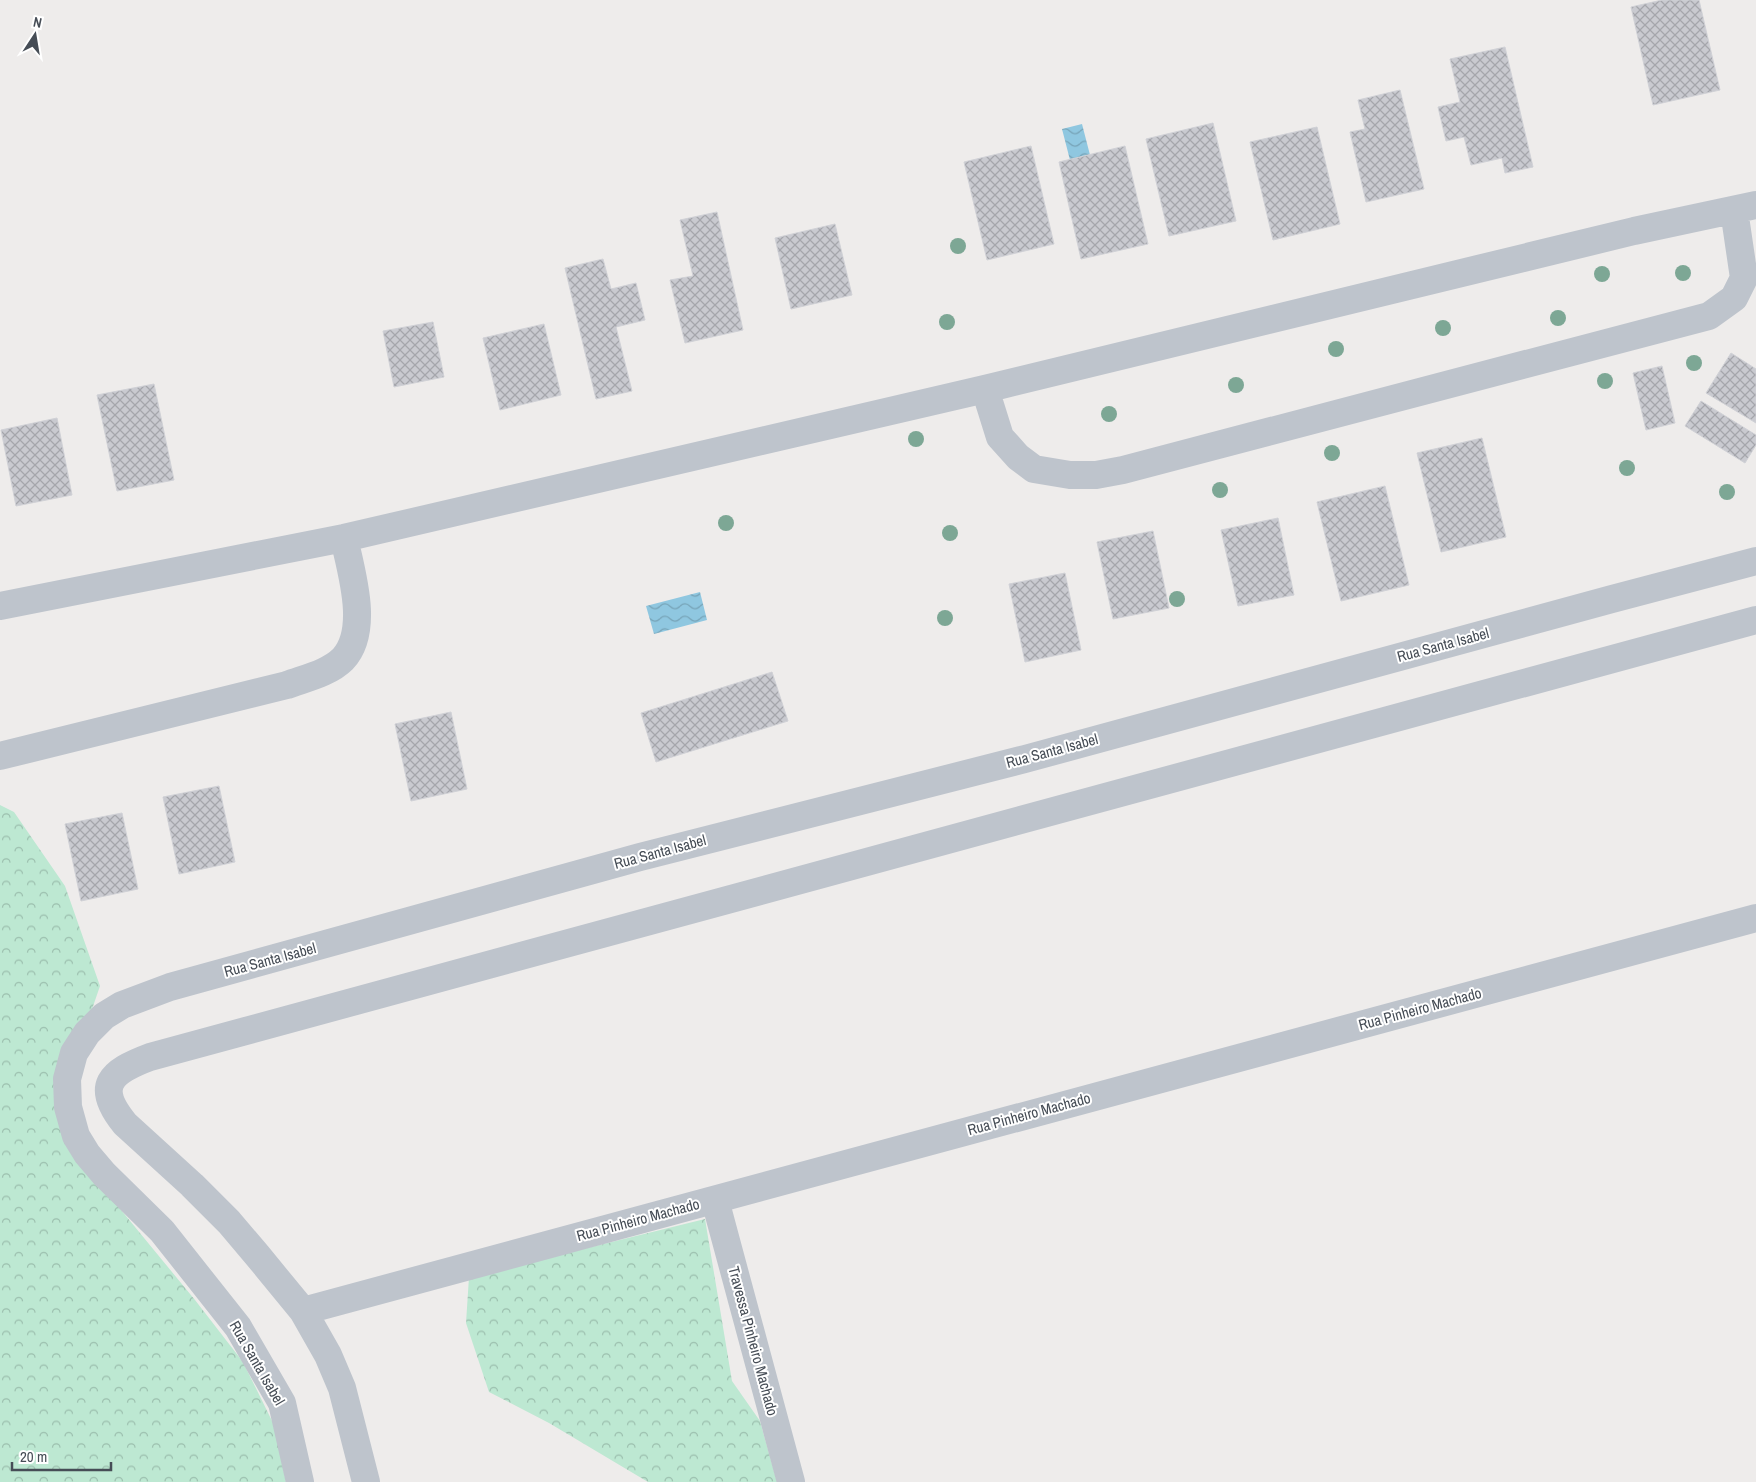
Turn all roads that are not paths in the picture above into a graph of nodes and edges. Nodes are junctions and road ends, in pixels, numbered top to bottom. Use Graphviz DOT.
graph roads {
  1 [pos="1745,208"];
  2 [pos="985,390"];
  3 [pos="344,538"];
  4 [pos="1756,561"];
  5 [pos="0,606"];
  6 [pos="1756,620"];
  7 [pos="0,756"];
  8 [pos="1756,918"];
  9 [pos="715,1200"];
  10 [pos="303,1311"];
  11 [pos="300,1482"];
  12 [pos="366,1482"];
  13 [pos="791,1482"];
  1 -- 2 [label="street"];
  1 -- 2 [label="street"];
  2 -- 3 [label="street"];
  3 -- 5 [label="street"];
  3 -- 7 [label="street"];
  4 -- 11 [label="street, Rua Santa Isabel"];
  6 -- 10 [label="street"];
  8 -- 9 [label="street, Rua Pinheiro Machado"];
  9 -- 10 [label="street, Rua Pinheiro Machado"];
  9 -- 13 [label="street, Travessa Pinheiro Machado"];
  10 -- 12 [label="street"];
}
